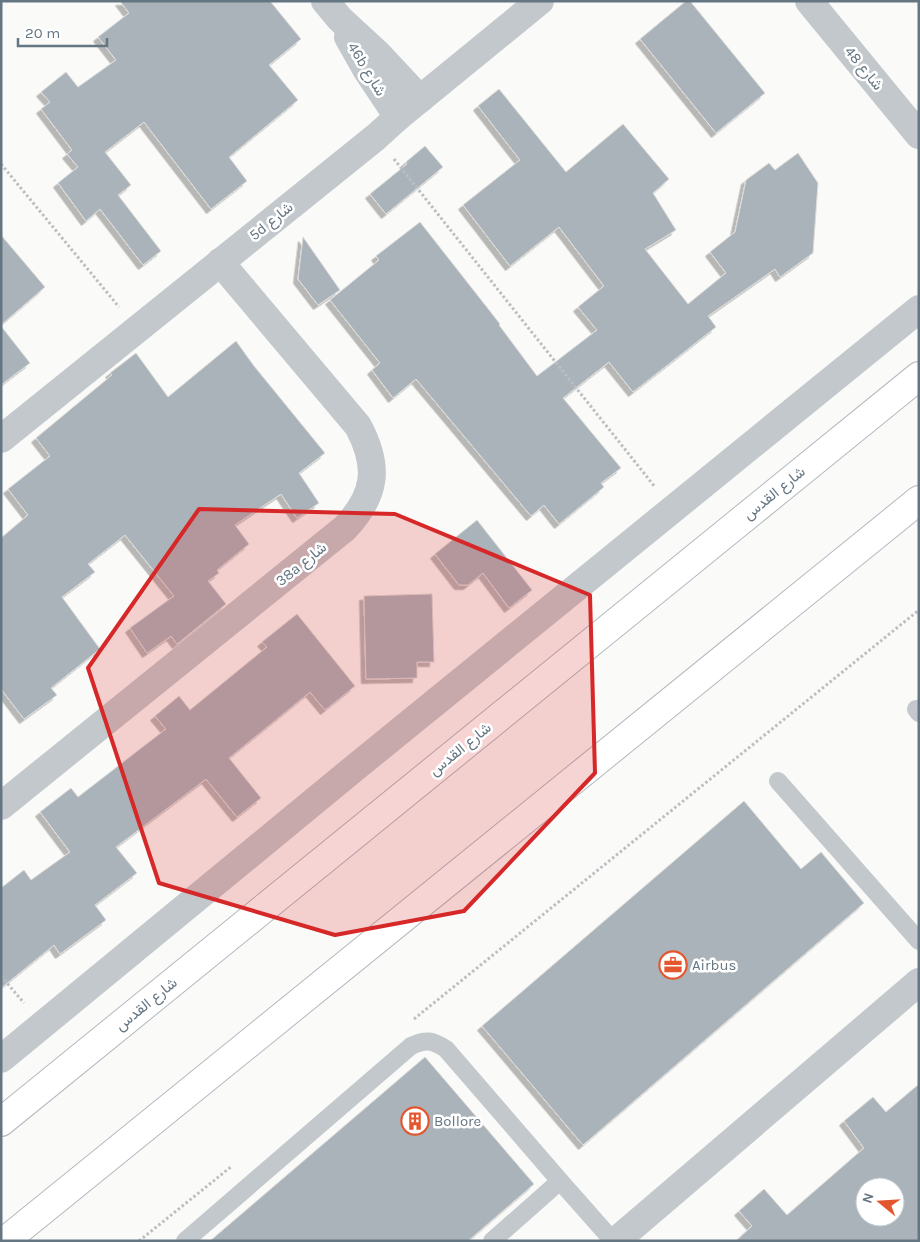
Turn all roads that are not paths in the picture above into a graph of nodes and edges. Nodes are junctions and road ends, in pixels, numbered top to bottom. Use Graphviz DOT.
graph roads {
  1 [pos="540,1"];
  2 [pos="809,1"];
  3 [pos="332,10"];
  4 [pos="420,99"];
  5 [pos="398,117"];
  6 [pos="919,135"];
  7 [pos="220,262"];
  8 [pos="919,309"];
  9 [pos="919,376"];
  10 [pos="1,439"];
  11 [pos="919,500"];
  12 [pos="778,781"];
  13 [pos="1,806"];
  14 [pos="919,941"];
  15 [pos="919,982"];
  16 [pos="1,1058"];
  17 [pos="1,1122"];
  18 [pos="560,1181"];
  19 [pos="5,1241"];
  20 [pos="185,1241"];
  21 [pos="492,1241"];
  22 [pos="614,1241"];
  1 -- 4 [label="street, 5d شارع"];
  2 -- 6 [label="street, شارع 48"];
  3 -- 4 [label="street, 46b شارع"];
  3 -- 5 [label="street, 46b شارع"];
  4 -- 5 [label="street, 5d شارع"];
  5 -- 7 [label="street, 5d شارع"];
  7 -- 10 [label="street, 5d شارع"];
  7 -- 13 [label="street, 38a شارع"];
  8 -- 16 [label="street"];
  9 -- 17 [label="main road, شارع القدس"];
  11 -- 19 [label="main road"];
  12 -- 14 [label="lane"];
  15 -- 22 [label="street"];
  18 -- 20 [label="lane"];
  18 -- 21 [label="lane"];
  18 -- 22 [label="lane"];
}
